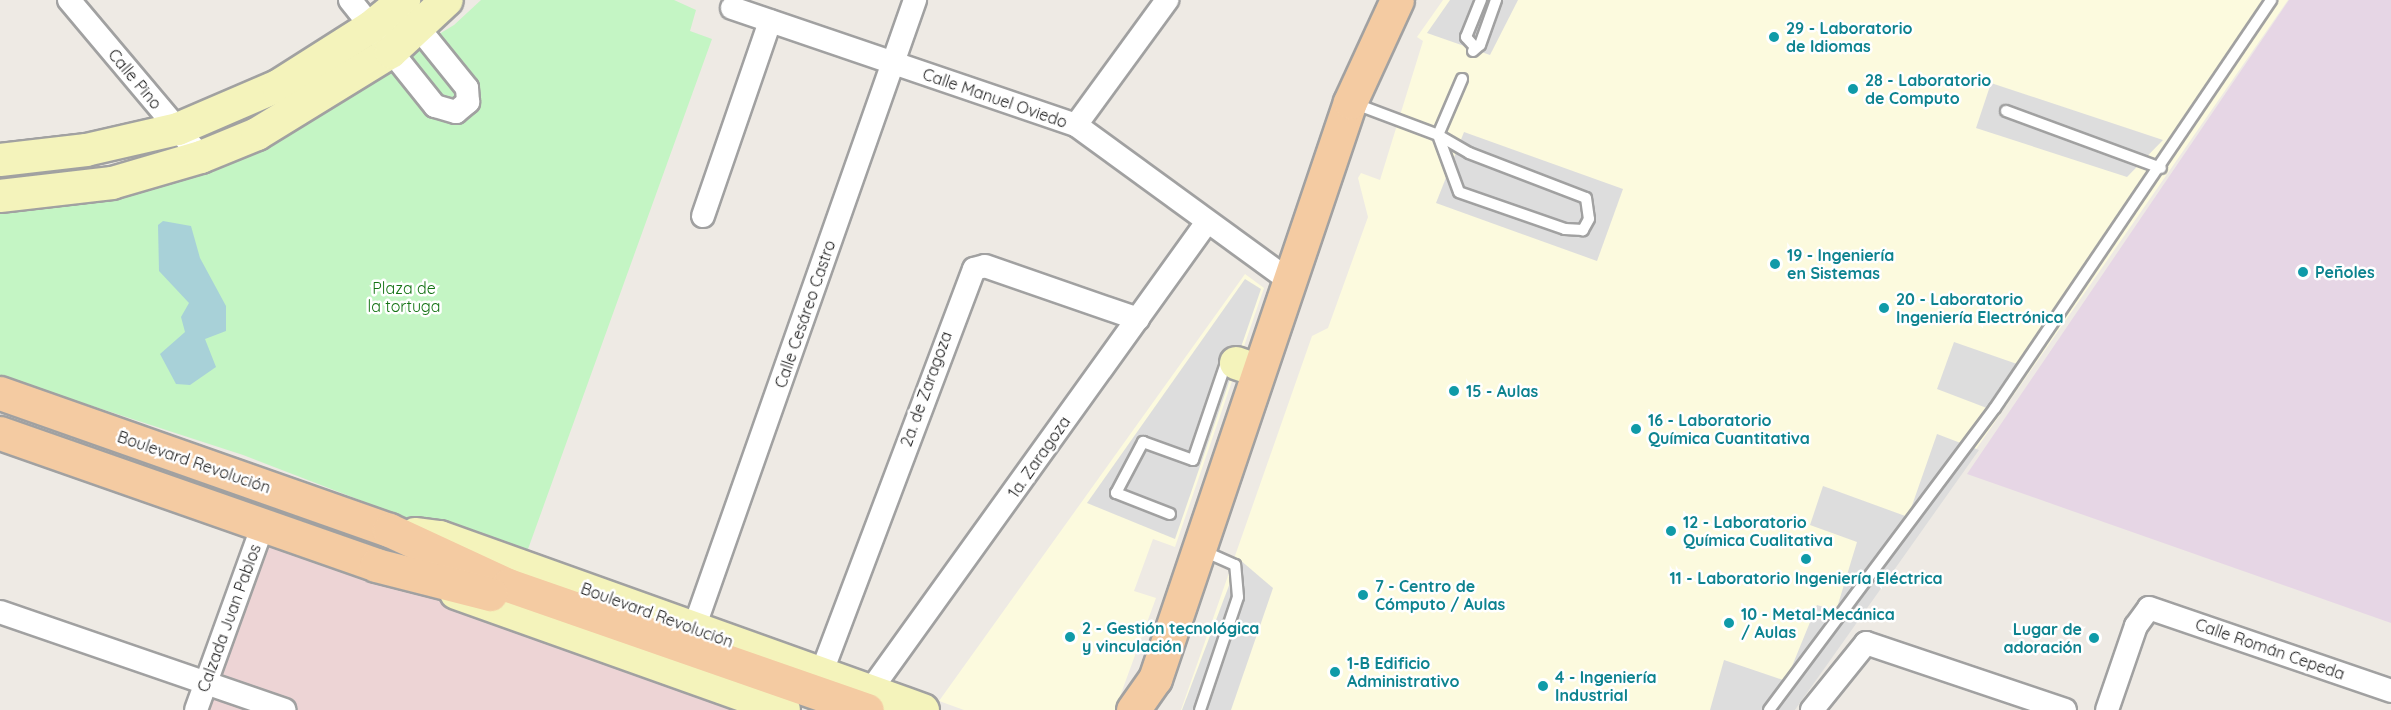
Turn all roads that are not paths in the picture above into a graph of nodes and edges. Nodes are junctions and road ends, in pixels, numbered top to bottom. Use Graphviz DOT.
graph roads {
  1 [pos="69,0"];
  2 [pos="350,0"];
  3 [pos="447,0"];
  4 [pos="915,0"];
  5 [pos="1167,0"];
  6 [pos="1396,0"];
  7 [pos="1481,0"];
  8 [pos="1496,0"];
  9 [pos="2271,0"];
  10 [pos="404,8"];
  11 [pos="732,8"];
  12 [pos="770,21"];
  13 [pos="371,27"];
  14 [pos="391,51"];
  15 [pos="893,63"];
  16 [pos="1462,79"];
  17 [pos="1350,102"];
  18 [pos="2006,111"];
  19 [pos="1076,125"];
  20 [pos="178,129"];
  21 [pos="1438,135"];
  22 [pos="201,157"];
  23 [pos="0,160"];
  24 [pos="2161,168"];
  25 [pos="0,196"];
  26 [pos="703,216"];
  27 [pos="1207,222"];
  28 [pos="1290,281"];
  29 [pos="1138,319"];
  30 [pos="1247,367"];
  31 [pos="0,393"];
  32 [pos="0,433"];
  33 [pos="1170,514"];
  34 [pos="263,525"];
  35 [pos="388,531"];
  36 [pos="1199,549"];
  37 [pos="376,565"];
  38 [pos="506,591"];
  39 [pos="0,612"];
  40 [pos="694,628"];
  41 [pos="821,674"];
  42 [pos="205,682"];
  43 [pos="2391,691"];
  44 [pos="1156,694"];
  45 [pos="868,700"];
  46 [pos="196,710"];
  47 [pos="285,710"];
  48 [pos="784,710"];
  49 [pos="826,710"];
  50 [pos="923,710"];
  51 [pos="1133,710"];
  52 [pos="1200,710"];
  53 [pos="1769,710"];
  54 [pos="1812,710"];
  55 [pos="2065,710"];
  56 [pos="2107,710"];
  1 -- 20 [label="street, Calle Pino"];
  2 -- 13 [label="street"];
  3 -- 10 [label="main road"];
  4 -- 15 [label="street, Calle Cesáreo Castro"];
  5 -- 19 [label="street"];
  6 -- 17 [label="main road"];
  7 -- 8 [label="lane"];
  9 -- 24 [label="lane"];
  10 -- 13 [label="main road"];
  10 -- 14 [label="main road"];
  10 -- 14 [label="street"];
  11 -- 12 [label="street, Calle Manuel Oviedo"];
  12 -- 15 [label="street, Calle Manuel Oviedo"];
  12 -- 26 [label="street"];
  13 -- 14 [label="street"];
  13 -- 20 [label="main road"];
  14 -- 22 [label="main road"];
  15 -- 19 [label="street, Calle Manuel Oviedo"];
  15 -- 40 [label="street, Calle Cesáreo Castro"];
  16 -- 21 [label="lane"];
  17 -- 21 [label="lane"];
  17 -- 28 [label="main road"];
  18 -- 24 [label="lane"];
  19 -- 27 [label="street, Calle Manuel Oviedo"];
  20 -- 22 [label="street, Calle Pino"];
  20 -- 23 [label="main road"];
  21 -- 21 [label="lane"];
  22 -- 25 [label="main road"];
  24 -- 53 [label="lane"];
  27 -- 28 [label="street, Calle Manuel Oviedo"];
  27 -- 29 [label="street, 1a. Zaragoza"];
  28 -- 30 [label="main road"];
  29 -- 41 [label="street, 2a. de Zaragoza"];
  29 -- 45 [label="street, 1a. Zaragoza"];
  30 -- 33 [label="lane"];
  30 -- 36 [label="main road"];
  31 -- 35 [label="main road, Boulevard Revolución"];
  32 -- 34 [label="main road, Boulevard Revolución"];
  34 -- 37 [label="main road, Boulevard Revolución"];
  34 -- 42 [label="street, Calzada Juan Pablos"];
  35 -- 38 [label="main road, Boulevard Revolución"];
  35 -- 40 [label="main road, Boulevard Revolución"];
  36 -- 44 [label="main road"];
  36 -- 52 [label="lane"];
  37 -- 38 [label="main road, Boulevard Revolución"];
  37 -- 48 [label="main road"];
  38 -- 45 [label="main road, Boulevard Revolución"];
  38 -- 49 [label="main road, Boulevard Revolución"];
  39 -- 42 [label="street"];
  40 -- 41 [label="main road, Boulevard Revolución"];
  41 -- 45 [label="main road, Boulevard Revolución"];
  42 -- 46 [label="street, Calzada Juan Pablos"];
  42 -- 47 [label="street"];
  43 -- 56 [label="street, Calle Román Cepeda"];
  44 -- 51 [label="main road"];
  45 -- 50 [label="main road, Boulevard Revolución"];
  54 -- 55 [label="street"];
}
